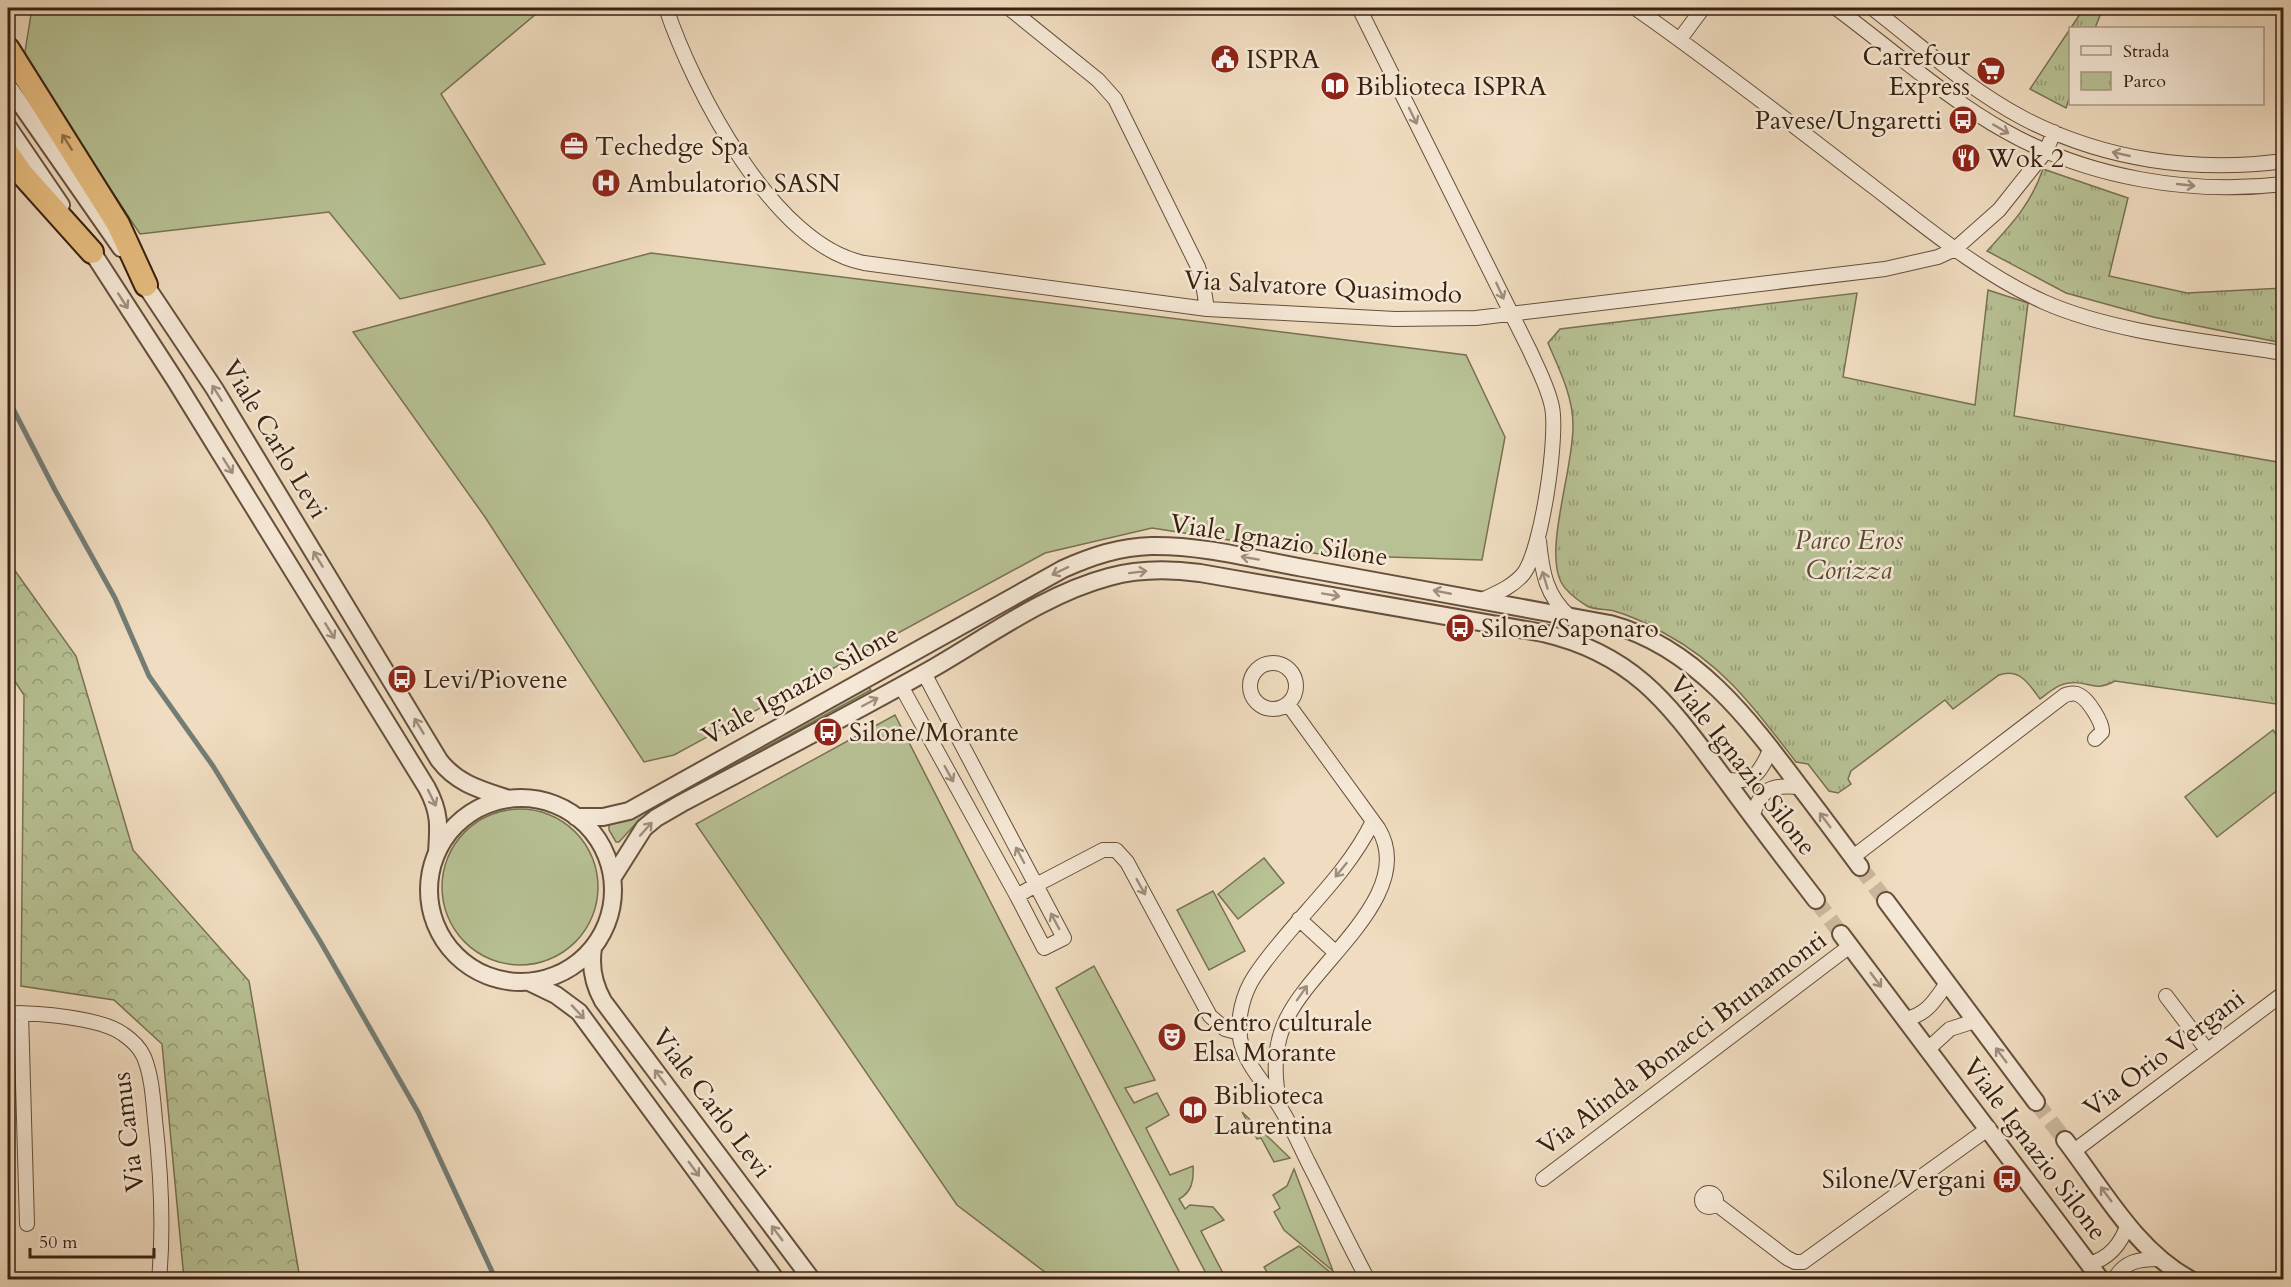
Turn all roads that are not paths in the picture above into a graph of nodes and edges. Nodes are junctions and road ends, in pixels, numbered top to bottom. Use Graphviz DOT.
graph roads {
  1 [pos="666,8"];
  2 [pos="1009,8"];
  3 [pos="1359,8"];
  4 [pos="1635,8"];
  5 [pos="1703,8"];
  6 [pos="1836,8"];
  7 [pos="1872,8"];
  8 [pos="1680,39"];
  9 [pos="8,50"];
  10 [pos="8,86"];
  11 [pos="8,127"];
  12 [pos="2054,132"];
  13 [pos="2046,151"];
  14 [pos="8,154"];
  15 [pos="2283,161"];
  16 [pos="2283,184"];
  17 [pos="1955,249"];
  18 [pos="92,252"];
  19 [pos="146,285"];
  20 [pos="1207,309"];
  21 [pos="1510,313"];
  22 [pos="2283,353"];
  23 [pos="1538,536"];
  24 [pos="1482,600"];
  25 [pos="1570,617"];
  26 [pos="924,673"];
  27 [pos="901,686"];
  28 [pos="1288,704"];
  29 [pos="2095,739"];
  30 [pos="1771,748"];
  31 [pos="1724,779"];
  32 [pos="1800,787"];
  33 [pos="509,799"];
  34 [pos="1752,816"];
  35 [pos="576,817"];
  36 [pos="1373,821"];
  37 [pos="437,852"];
  38 [pos="1856,862"];
  39 [pos="613,877"];
  40 [pos="1036,885"];
  41 [pos="1017,896"];
  42 [pos="1816,900"];
  43 [pos="1886,901"];
  44 [pos="1299,919"];
  45 [pos="1845,940"];
  46 [pos="593,948"];
  47 [pos="1335,952"];
  48 [pos="529,982"];
  49 [pos="1947,982"];
  50 [pos="2283,993"];
  51 [pos="2166,996"];
  52 [pos="14,1013"];
  53 [pos="1905,1019"];
  54 [pos="1975,1021"];
  55 [pos="1240,1033"];
  56 [pos="1928,1049"];
  57 [pos="2208,1050"];
  58 [pos="2036,1101"];
  59 [pos="1281,1108"];
  60 [pos="1989,1128"];
  61 [pos="2070,1145"];
  62 [pos="1543,1179"];
  63 [pos="1715,1203"];
  64 [pos="27,1224"];
  65 [pos="2128,1224"];
  66 [pos="2159,1259"];
  67 [pos="2089,1264"];
  68 [pos="159,1280"];
  69 [pos="776,1280"];
  70 [pos="812,1280"];
  71 [pos="1368,1280"];
  72 [pos="2102,1280"];
  73 [pos="2114,1280"];
  74 [pos="2191,1280"];
  1 -- 20 [label="street, Via Salvatore Quasimodo"];
  2 -- 20 [label="street"];
  3 -- 21 [label="street, one-way"];
  4 -- 8 [label="street"];
  5 -- 8 [label="street"];
  6 -- 13 [label="street, one-way"];
  7 -- 12 [label="street"];
  8 -- 17 [label="street"];
  19 -- 9 [label="highway, one-way"];
  10 -- 19 [label="street, Viale Carlo Levi"];
  11 -- 18 [label="street, Viale Carlo Levi"];
  12 -- 13 [label="street, Via Salvatore Quasimodo"];
  15 -- 12 [label="street, one-way"];
  13 -- 16 [label="street, one-way"];
  13 -- 17 [label="street, Via Salvatore Quasimodo"];
  14 -- 18 [label="highway"];
  17 -- 21 [label="street, Via Salvatore Quasimodo"];
  17 -- 22 [label="street"];
  18 -- 37 [label="street, Viale Carlo Levi, one-way"];
  33 -- 19 [label="street, Viale Carlo Levi, one-way"];
  20 -- 21 [label="street, Via Salvatore Quasimodo"];
  21 -- 23 [label="street"];
  23 -- 24 [label="street"];
  25 -- 23 [label="street, one-way"];
  24 -- 25 [label="street, Viale Ignazio Silone"];
  24 -- 35 [label="street, Viale Ignazio Silone, one-way"];
  25 -- 30 [label="street, Viale Ignazio Silone"];
  26 -- 27 [label="street, Viale Ignazio Silone"];
  26 -- 31 [label="street, Viale Ignazio Silone, one-way"];
  40 -- 26 [label="street, one-way"];
  39 -- 27 [label="street, Viale Ignazio Silone, one-way"];
  27 -- 41 [label="street, one-way"];
  28 -- 36 [label="street"];
  29 -- 38 [label="street"];
  30 -- 31 [label="street"];
  30 -- 32 [label="street, Viale Ignazio Silone"];
  31 -- 34 [label="street, Viale Ignazio Silone"];
  32 -- 34 [label="street"];
  38 -- 32 [label="street, Viale Ignazio Silone, one-way"];
  33 -- 35 [label="street"];
  33 -- 37 [label="street"];
  34 -- 42 [label="street, Viale Ignazio Silone"];
  35 -- 39 [label="street"];
  36 -- 44 [label="street, one-way"];
  36 -- 47 [label="street"];
  37 -- 48 [label="street"];
  39 -- 46 [label="street"];
  40 -- 41 [label="street"];
  41 -- 40 [label="street, one-way"];
  40 -- 55 [label="street, one-way"];
  43 -- 49 [label="street, Viale Ignazio Silone"];
  44 -- 47 [label="street"];
  44 -- 55 [label="street"];
  45 -- 53 [label="street, Viale Ignazio Silone, one-way"];
  45 -- 62 [label="street, Via Alinda Bonacci Brunamonti"];
  46 -- 48 [label="street"];
  70 -- 46 [label="street, Viale Carlo Levi, one-way"];
  59 -- 47 [label="street, one-way"];
  48 -- 69 [label="street, Viale Carlo Levi, one-way"];
  49 -- 53 [label="street"];
  49 -- 54 [label="street, Viale Ignazio Silone"];
  50 -- 57 [label="street, Via Orio Vergani"];
  51 -- 57 [label="street"];
  52 -- 64 [label="street"];
  52 -- 68 [label="street, Via Camus"];
  53 -- 56 [label="street, Viale Ignazio Silone"];
  54 -- 56 [label="street"];
  58 -- 54 [label="street, Viale Ignazio Silone, one-way"];
  55 -- 59 [label="street"];
  56 -- 60 [label="street, Viale Ignazio Silone"];
  57 -- 61 [label="street, Via Orio Vergani"];
  59 -- 71 [label="street"];
  60 -- 63 [label="street"];
  60 -- 67 [label="street, Viale Ignazio Silone"];
  65 -- 61 [label="street, Viale Ignazio Silone, one-way"];
  65 -- 66 [label="street, Viale Ignazio Silone"];
  65 -- 67 [label="street"];
  66 -- 73 [label="street"];
  66 -- 74 [label="street, Viale Ignazio Silone"];
  67 -- 72 [label="street, Viale Ignazio Silone"];
}
